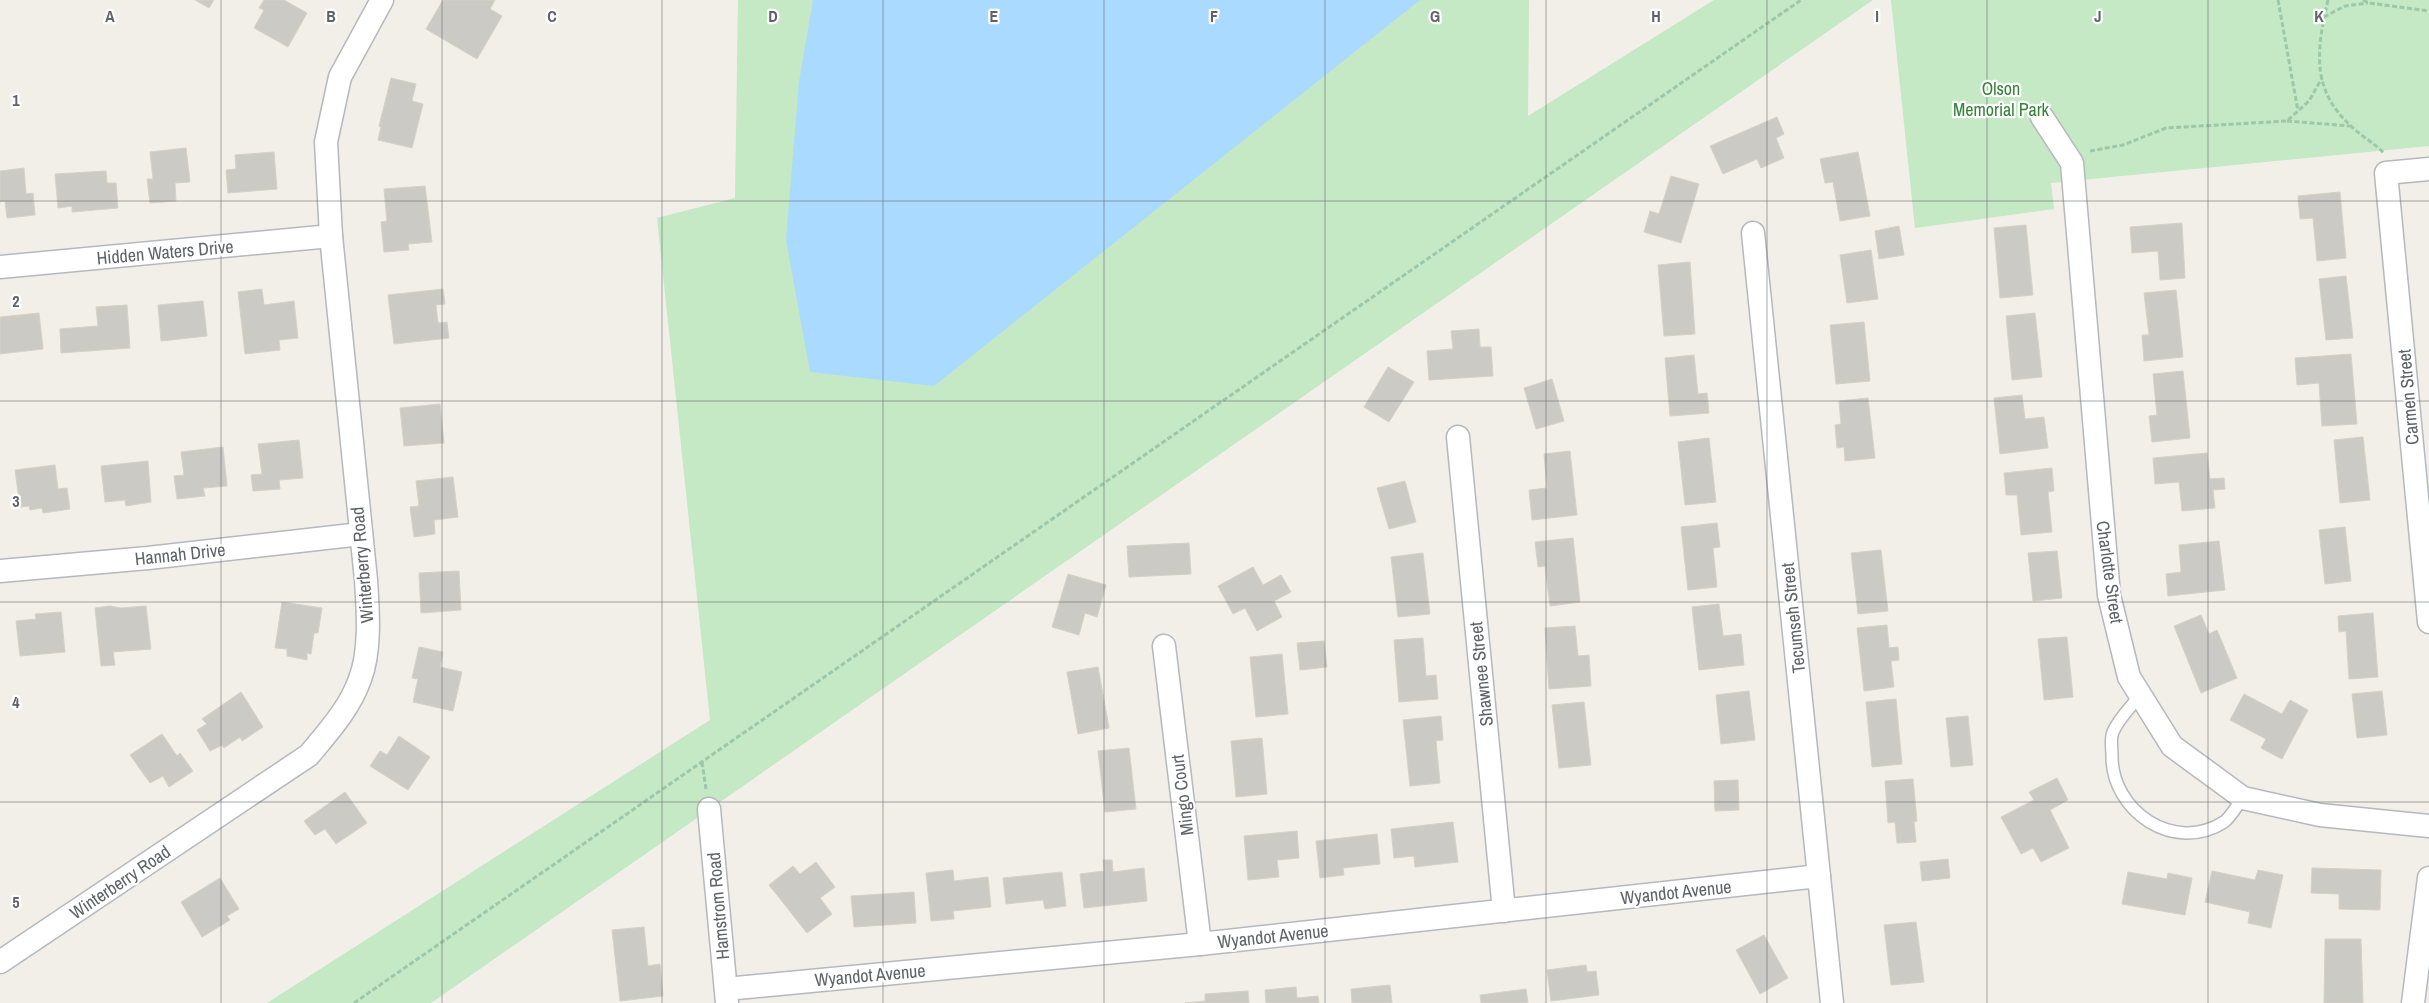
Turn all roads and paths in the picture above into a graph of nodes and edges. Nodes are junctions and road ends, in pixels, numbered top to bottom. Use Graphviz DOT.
graph roads {
  1 [pos="1801,0"];
  2 [pos="2278,0"];
  3 [pos="2328,0"];
  4 [pos="2363,0"];
  5 [pos="380,1"];
  6 [pos="2369,3"];
  7 [pos="2429,11"];
  8 [pos="2324,17"];
  9 [pos="2322,78"];
  10 [pos="2298,111"];
  11 [pos="2042,117"];
  12 [pos="2287,121"];
  13 [pos="2351,126"];
  14 [pos="2067,155"];
  15 [pos="2429,169"];
  16 [pos="2396,172"];
  17 [pos="1753,232"];
  18 [pos="331,236"];
  19 [pos="0,267"];
  20 [pos="1458,437"];
  21 [pos="360,534"];
  22 [pos="0,571"];
  23 [pos="2429,622"];
  24 [pos="1164,646"];
  25 [pos="2140,695"];
  26 [pos="702,762"];
  27 [pos="2243,798"];
  28 [pos="709,809"];
  29 [pos="2429,826"];
  30 [pos="1819,876"];
  31 [pos="2429,878"];
  32 [pos="1504,911"];
  33 [pos="1200,944"];
  34 [pos="0,962"];
  35 [pos="727,996"];
  36 [pos="354,1003"];
  37 [pos="1832,1003"];
  38 [pos="2413,1003"];
  1 -- 26 [label="path"];
  2 -- 10 [label="path"];
  3 -- 8 [label="path"];
  4 -- 6 [label="path"];
  5 -- 18 [label="street, Winterberry Road"];
  6 -- 7 [label="path"];
  6 -- 8 [label="path"];
  8 -- 9 [label="path"];
  9 -- 10 [label="path"];
  9 -- 13 [label="path"];
  10 -- 12 [label="path"];
  11 -- 14 [label="street, Charlotte Street"];
  12 -- 13 [label="path"];
  12 -- 14 [label="path"];
  13 -- 16 [label="path"];
  14 -- 25 [label="street, Charlotte Street"];
  15 -- 16 [label="street"];
  16 -- 23 [label="street, Carmen Street"];
  17 -- 30 [label="street, Tecumseh Street"];
  18 -- 19 [label="street, Hidden Waters Drive"];
  18 -- 21 [label="street, Winterberry Road"];
  20 -- 32 [label="street, Shawnee Street"];
  21 -- 22 [label="street, Hannah Drive"];
  21 -- 34 [label="street, Winterberry Road"];
  24 -- 33 [label="street, Mingo Court"];
  25 -- 27 [label="street, Charlotte Street"];
  25 -- 27 [label="lane"];
  26 -- 28 [label="path"];
  26 -- 36 [label="path"];
  27 -- 29 [label="street, Charlotte Street"];
  28 -- 35 [label="street, Hamstrom Road"];
  30 -- 32 [label="street, Wyandot Avenue"];
  30 -- 37 [label="street, Tecumseh Street"];
  31 -- 38 [label="street"];
  32 -- 33 [label="street, Wyandot Avenue"];
  33 -- 35 [label="street, Wyandot Avenue"];
}
